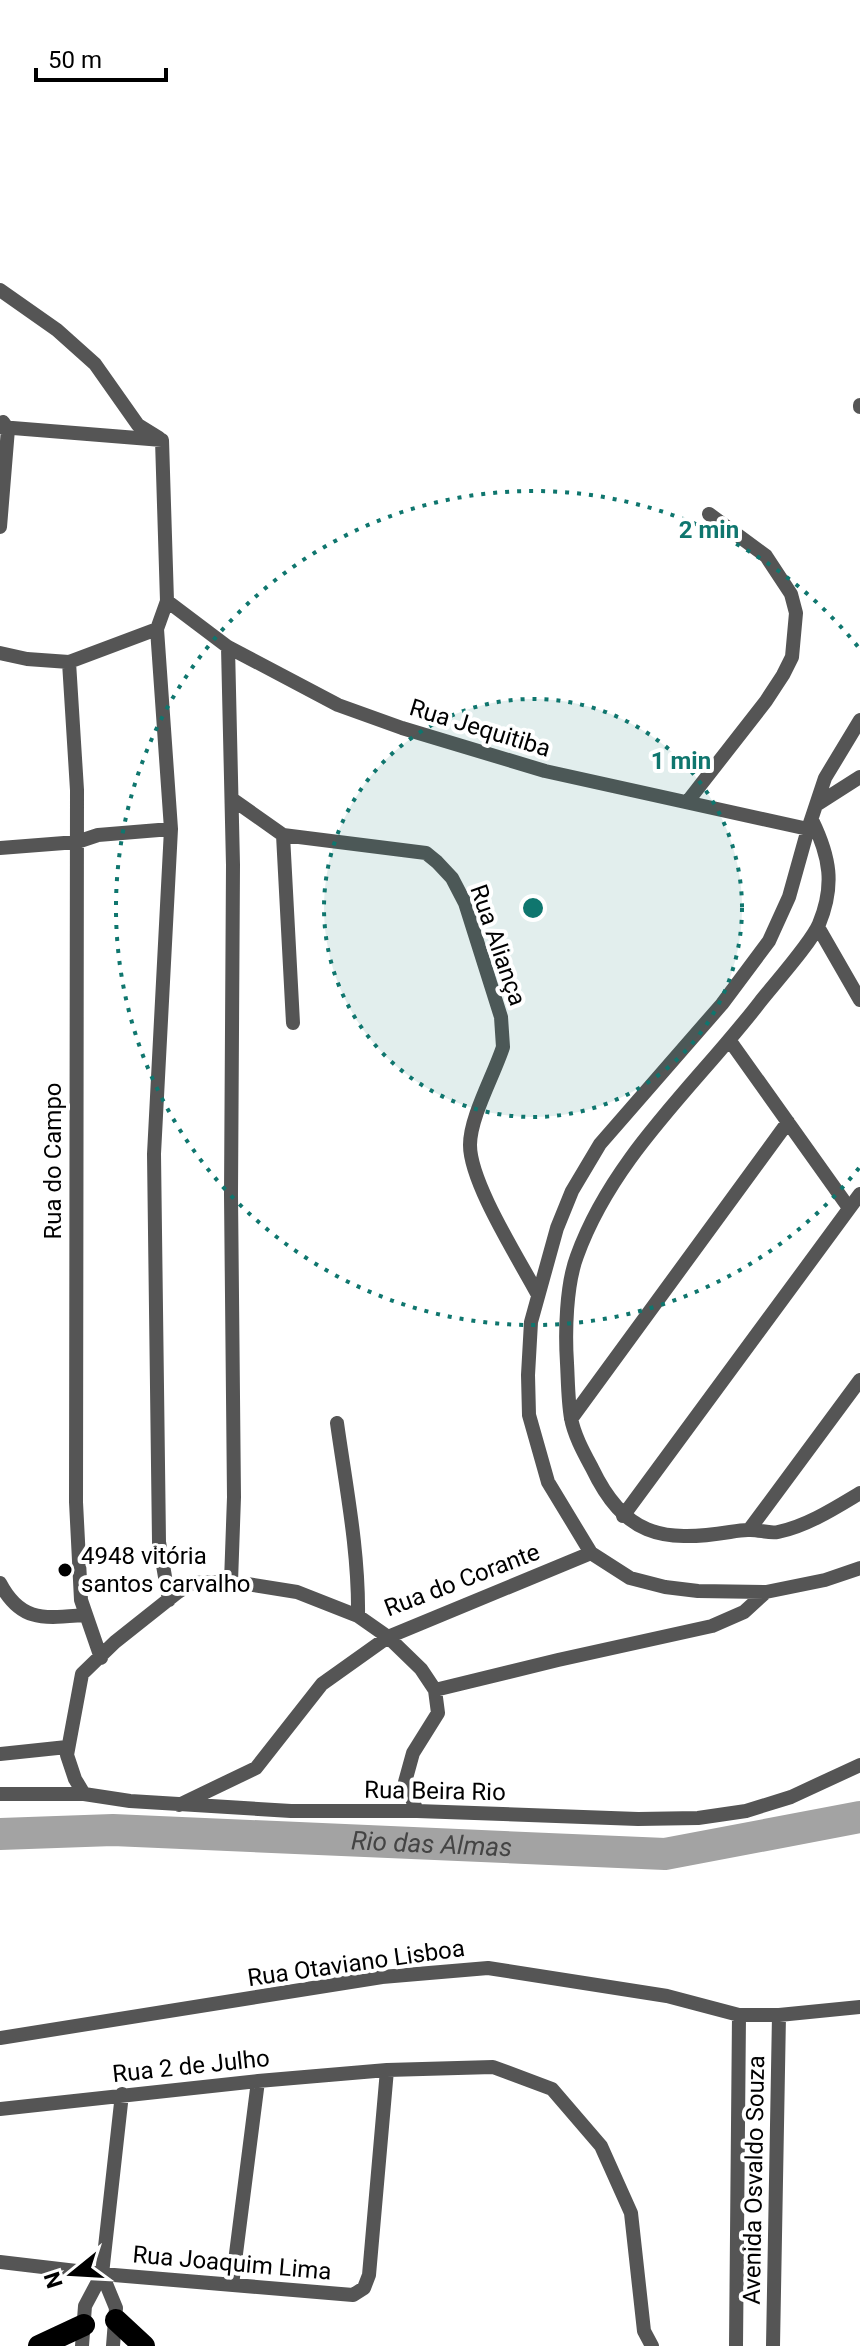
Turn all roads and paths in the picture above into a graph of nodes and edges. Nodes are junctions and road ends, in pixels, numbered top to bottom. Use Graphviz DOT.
graph roads {
  1 [pos="0,290"];
  2 [pos="3,425"];
  3 [pos="162,440"];
  4 [pos="709,514"];
  5 [pos="0,527"];
  6 [pos="167,601"];
  7 [pos="157,629"];
  8 [pos="228,647"];
  9 [pos="0,653"];
  10 [pos="69,662"];
  11 [pos="860,720"];
  12 [pos="860,777"];
  13 [pos="232,799"];
  14 [pos="688,801"];
  15 [pos="816,805"];
  16 [pos="810,824"];
  17 [pos="171,829"];
  18 [pos="283,835"];
  19 [pos="77,842"];
  20 [pos="0,848"];
  21 [pos="818,927"];
  22 [pos="860,1000"];
  23 [pos="293,1023"];
  24 [pos="730,1041"];
  25 [pos="788,1122"];
  26 [pos="860,1194"];
  27 [pos="849,1208"];
  28 [pos="538,1295"];
  29 [pos="860,1380"];
  30 [pos="571,1419"];
  31 [pos="337,1423"];
  32 [pos="860,1493"];
  33 [pos="623,1516"];
  34 [pos="749,1530"];
  35 [pos="591,1553"];
  36 [pos="860,1568"];
  37 [pos="231,1582"];
  38 [pos="0,1583"];
  39 [pos="766,1592"];
  40 [pos="169,1600"];
  41 [pos="85,1615"];
  42 [pos="358,1616"];
  43 [pos="388,1637"];
  44 [pos="101,1658"];
  45 [pos="435,1690"];
  46 [pos="67,1747"];
  47 [pos="0,1754"];
  48 [pos="860,1765"];
  49 [pos="0,1794"];
  50 [pos="84,1794"];
  51 [pos="179,1805"];
  52 [pos="417,1811"];
  53 [pos="860,2007"];
  54 [pos="739,2015"];
  55 [pos="779,2015"];
  56 [pos="0,2038"];
  57 [pos="387,2070"];
  58 [pos="258,2081"];
  59 [pos="122,2094"];
  60 [pos="0,2109"];
  61 [pos="0,2262"];
  62 [pos="102,2274"];
  63 [pos="232,2285"];
  64 [pos="116,2320"];
  65 [pos="83,2336"];
  66 [pos="39,2346"];
  67 [pos="113,2346"];
  68 [pos="144,2346"];
  69 [pos="652,2346"];
  70 [pos="736,2346"];
  71 [pos="773,2346"];
  1 -- 3 [label="street"];
  2 -- 3 [label="street"];
  2 -- 5 [label="street"];
  3 -- 6 [label="street"];
  4 -- 14 [label="street"];
  6 -- 7 [label="street"];
  6 -- 8 [label="street, Rua Jequitiba"];
  7 -- 10 [label="street"];
  7 -- 17 [label="street"];
  8 -- 13 [label="street"];
  8 -- 14 [label="street, Rua Jequitiba"];
  9 -- 10 [label="street"];
  10 -- 19 [label="street, Rua do Campo"];
  11 -- 15 [label="street"];
  12 -- 15 [label="street"];
  13 -- 18 [label="street, Rua Aliança"];
  13 -- 37 [label="street"];
  14 -- 16 [label="street, Rua Jequitiba"];
  15 -- 16 [label="street"];
  16 -- 21 [label="street"];
  16 -- 28 [label="street"];
  17 -- 19 [label="street"];
  17 -- 40 [label="street"];
  18 -- 23 [label="street"];
  18 -- 28 [label="street, Rua Aliança"];
  19 -- 20 [label="street"];
  19 -- 41 [label="street, Rua do Campo"];
  21 -- 22 [label="street"];
  21 -- 24 [label="street"];
  24 -- 25 [label="street"];
  24 -- 30 [label="street"];
  25 -- 27 [label="street"];
  25 -- 30 [label="street"];
  26 -- 27 [label="street"];
  27 -- 33 [label="street"];
  28 -- 35 [label="street"];
  29 -- 34 [label="street"];
  30 -- 33 [label="street"];
  31 -- 42 [label="street"];
  32 -- 34 [label="street"];
  33 -- 34 [label="street"];
  35 -- 39 [label="street"];
  35 -- 43 [label="street, Rua do Corante"];
  36 -- 39 [label="street"];
  37 -- 40 [label="street, Rua do Corante"];
  37 -- 42 [label="street, Rua do Corante"];
  38 -- 41 [label="street"];
  39 -- 45 [label="street"];
  40 -- 44 [label="street, Rua do Corante"];
  41 -- 44 [label="street, Rua do Campo"];
  42 -- 43 [label="street, Rua do Corante"];
  43 -- 45 [label="street"];
  43 -- 51 [label="street"];
  44 -- 46 [label="street, Rua do Corante"];
  45 -- 52 [label="street"];
  46 -- 47 [label="street"];
  46 -- 50 [label="street, Rua do Corante"];
  48 -- 52 [label="street, Rua Beira Rio"];
  49 -- 50 [label="street, Rua Beira Rio"];
  50 -- 51 [label="street, Rua Beira Rio"];
  51 -- 52 [label="street, Rua Beira Rio"];
  53 -- 55 [label="street, Rua Otaviano Lisboa"];
  54 -- 55 [label="street, Rua Otaviano Lisboa"];
  54 -- 56 [label="street, Rua Otaviano Lisboa"];
  54 -- 70 [label="street, Avenida Osvaldo Souza"];
  55 -- 71 [label="street, Avenida Osvaldo Souza"];
  57 -- 58 [label="street, Rua 2 de Julho"];
  57 -- 63 [label="street, Rua Joaquim Lima"];
  57 -- 69 [label="street, Rua 2 de Julho"];
  58 -- 59 [label="street, Rua 2 de Julho"];
  58 -- 63 [label="street"];
  59 -- 60 [label="street, Rua 2 de Julho"];
  59 -- 62 [label="street"];
  61 -- 62 [label="street, Rua Joaquim Lima"];
  62 -- 63 [label="street, Rua Joaquim Lima"];
  62 -- 64 [label="street"];
  62 -- 65 [label="street"];
  64 -- 67 [label="street"];
  64 -- 68 [label="highway"];
  65 -- 66 [label="highway"];
}
